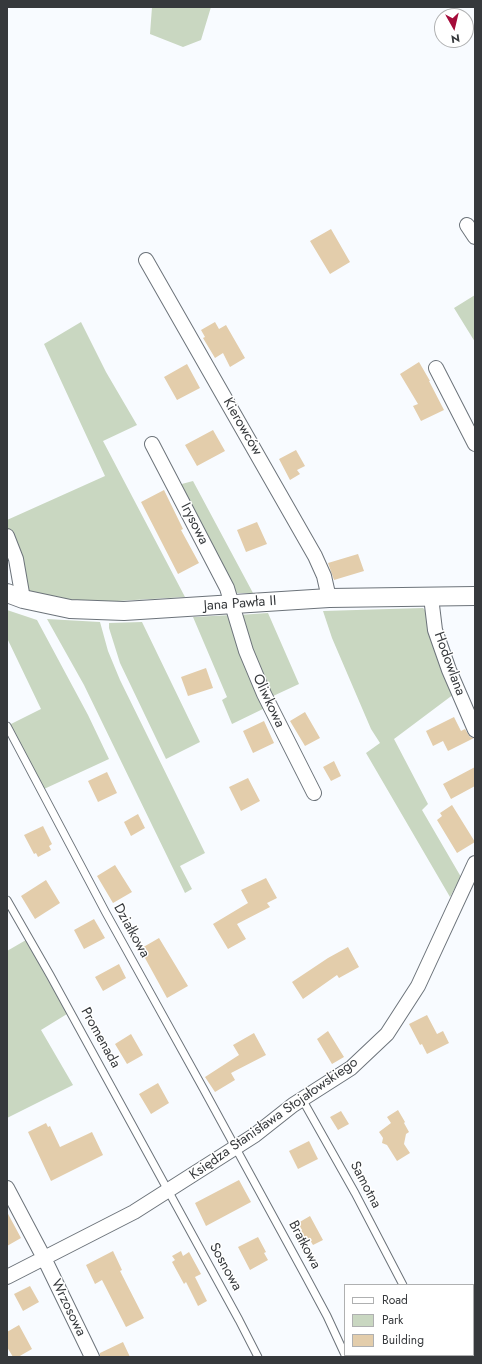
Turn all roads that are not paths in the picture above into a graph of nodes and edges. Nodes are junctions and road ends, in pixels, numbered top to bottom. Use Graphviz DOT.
graph roads {
  1 [pos="467,225"];
  2 [pos="475,237"];
  3 [pos="146,260"];
  4 [pos="436,368"];
  5 [pos="152,444"];
  6 [pos="475,444"];
  7 [pos="7,536"];
  8 [pos="15,596"];
  9 [pos="431,596"];
  10 [pos="475,596"];
  11 [pos="329,598"];
  12 [pos="232,604"];
  13 [pos="7,726"];
  14 [pos="475,730"];
  15 [pos="314,793"];
  16 [pos="475,863"];
  17 [pos="7,900"];
  18 [pos="302,1098"];
  19 [pos="236,1147"];
  20 [pos="7,1188"];
  21 [pos="168,1191"];
  22 [pos="44,1258"];
  23 [pos="7,1277"];
  24 [pos="402,1284"];
  25 [pos="344,1353"];
  26 [pos="92,1357"];
  27 [pos="258,1357"];
  1 -- 2 [label="street"];
  3 -- 11 [label="street, Kierowców"];
  4 -- 6 [label="street"];
  5 -- 12 [label="street, Irysowa"];
  7 -- 8 [label="street"];
  8 -- 12 [label="street, Jana Pawła II"];
  9 -- 10 [label="street, Jana Pawła II"];
  9 -- 11 [label="street, Jana Pawła II"];
  9 -- 14 [label="street, Hodowlana"];
  11 -- 12 [label="street, Jana Pawła II"];
  12 -- 15 [label="street, Oliwkowa"];
  13 -- 19 [label="lane, Działkowa"];
  16 -- 18 [label="street, Księdza Stanisława Stojałowskiego"];
  17 -- 21 [label="lane, Promenada"];
  18 -- 19 [label="street, Księdza Stanisława Stojałowskiego"];
  18 -- 24 [label="lane, Samotna"];
  19 -- 21 [label="street, Księdza Stanisława Stojałowskiego"];
  19 -- 25 [label="lane, Bratkowa"];
  20 -- 22 [label="street, Wrzosowa"];
  21 -- 22 [label="street, Księdza Stanisława Stojałowskiego"];
  21 -- 27 [label="lane, Sosnowa"];
  22 -- 23 [label="street, Księdza Stanisława Stojałowskiego"];
  22 -- 26 [label="street, Wrzosowa"];
}
